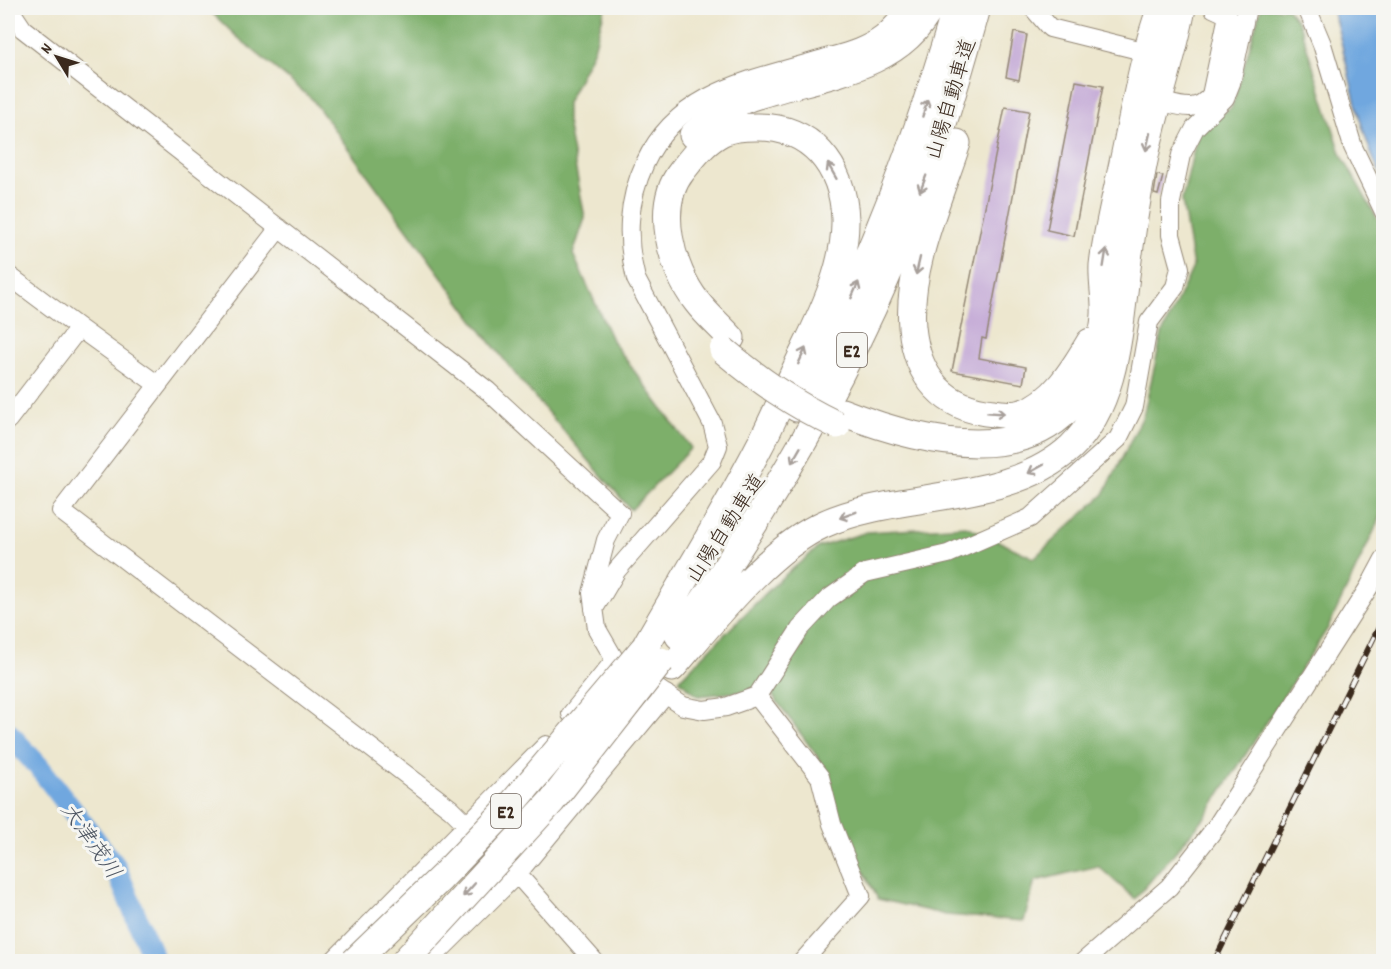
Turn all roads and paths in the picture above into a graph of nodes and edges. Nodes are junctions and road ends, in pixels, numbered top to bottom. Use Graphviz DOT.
graph roads {
  1 [pos="9,8"];
  2 [pos="907,8"];
  3 [pos="930,8"];
  4 [pos="956,8"];
  5 [pos="978,8"];
  6 [pos="990,8"];
  7 [pos="1033,8"];
  8 [pos="1161,8"];
  9 [pos="1182,8"];
  10 [pos="1194,8"];
  11 [pos="1213,8"];
  12 [pos="1247,8"];
  13 [pos="1307,8"];
  14 [pos="1150,31"];
  15 [pos="1175,45"];
  16 [pos="1159,101"];
  17 [pos="1383,212"];
  18 [pos="279,228"];
  19 [pos="8,275"];
  20 [pos="1105,317"];
  21 [pos="79,328"];
  22 [pos="727,344"];
  23 [pos="158,385"];
  24 [pos="1102,396"];
  25 [pos="839,419"];
  26 [pos="8,420"];
  27 [pos="1383,559"];
  28 [pos="594,609"];
  29 [pos="660,659"];
  30 [pos="615,660"];
  31 [pos="666,694"];
  32 [pos="757,696"];
  33 [pos="468,825"];
  34 [pos="517,874"];
  35 [pos="332,962"];
  36 [pos="354,962"];
  37 [pos="404,962"];
  38 [pos="428,962"];
  39 [pos="595,962"];
  40 [pos="802,962"];
  41 [pos="1083,962"];
  1 -- 18 [label="street"];
  2 -- 28 [label="street"];
  3 -- 22 [label="highway"];
  29 -- 4 [label="highway, 山陽自動車道 / E2, one-way"];
  5 -- 29 [label="highway, 山陽自動車道 / E2, one-way"];
  6 -- 20 [label="highway, one-way"];
  7 -- 14 [label="street"];
  8 -- 14 [label="highway"];
  9 -- 15 [label="highway"];
  10 -- 15 [label="highway"];
  11 -- 16 [label="street"];
  12 -- 32 [label="street"];
  13 -- 17 [label="street"];
  20 -- 14 [label="highway, one-way"];
  15 -- 16 [label="highway"];
  16 -- 24 [label="highway, one-way"];
  18 -- 23 [label="street"];
  18 -- 28 [label="street"];
  19 -- 21 [label="street"];
  20 -- 25 [label="highway"];
  21 -- 23 [label="street"];
  21 -- 26 [label="street"];
  22 -- 25 [label="highway"];
  29 -- 22 [label="highway, one-way"];
  23 -- 33 [label="street"];
  24 -- 25 [label="highway"];
  24 -- 29 [label="highway, one-way"];
  27 -- 41 [label="street"];
  28 -- 30 [label="street"];
  29 -- 36 [label="highway, 山陽自動車道 / E2, bridge"];
  29 -- 37 [label="highway, E2, one-way, bridge"];
  30 -- 31 [label="street"];
  30 -- 33 [label="street"];
  31 -- 32 [label="street"];
  31 -- 34 [label="street"];
  32 -- 40 [label="street"];
  33 -- 34 [label="street"];
  33 -- 35 [label="street"];
  34 -- 38 [label="street"];
  34 -- 39 [label="street"];
}
